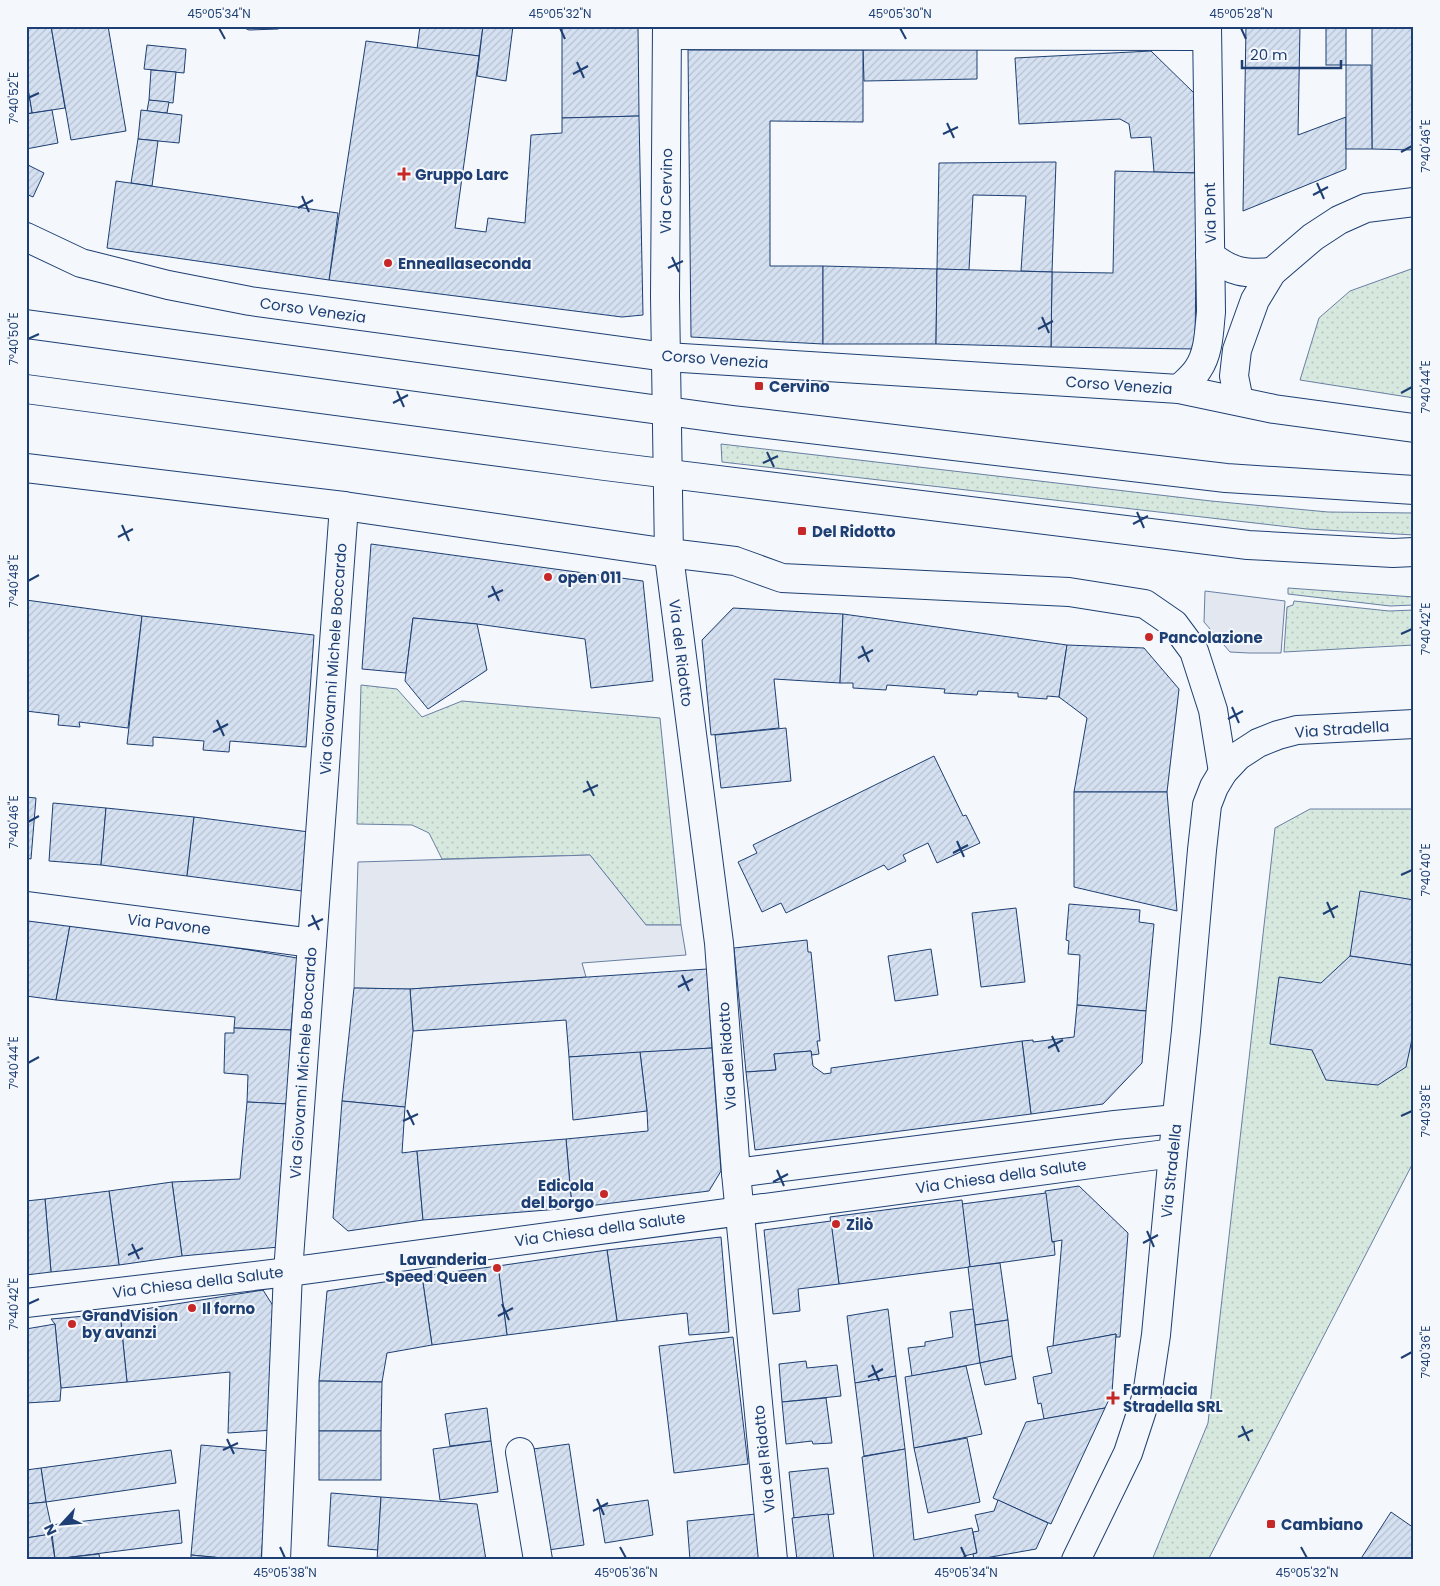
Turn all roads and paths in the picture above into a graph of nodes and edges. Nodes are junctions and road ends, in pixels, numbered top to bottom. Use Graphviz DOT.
graph roads {
  1 [pos="668,31"];
  2 [pos="1207,31"];
  3 [pos="1414,202"];
  4 [pos="26,237"];
  5 [pos="1210,255"];
  6 [pos="1272,272"];
  7 [pos="26,324"];
  8 [pos="666,356"];
  9 [pos="26,389"];
  10 [pos="1179,389"];
  11 [pos="1239,401"];
  12 [pos="667,412"];
  13 [pos="1414,428"];
  14 [pos="26,468"];
  15 [pos="668,474"];
  16 [pos="1414,490"];
  17 [pos="344,506"];
  18 [pos="1414,552"];
  19 [pos="669,553"];
  20 [pos="1414,724"];
  21 [pos="1223,772"];
  22 [pos="26,906"];
  23 [pos="312,943"];
  24 [pos="1176,1119"];
  25 [pos="1173,1153"];
  26 [pos="736,1173"];
  27 [pos="739,1211"];
  28 [pos="288,1272"];
  29 [pos="26,1302"];
  30 [pos="520,1452"];
  31 [pos="276,1560"];
  32 [pos="538,1560"];
  33 [pos="773,1560"];
  34 [pos="1076,1560"];
  1 -- 2 [label="street"];
  1 -- 8 [label="street, Via Cervino"];
  2 -- 5 [label="street, Via Pont"];
  3 -- 6 [label="street"];
  4 -- 8 [label="street, Corso Venezia"];
  5 -- 6 [label="street"];
  5 -- 10 [label="street, Via Pont"];
  6 -- 11 [label="street"];
  7 -- 12 [label="street"];
  8 -- 10 [label="street, Corso Venezia"];
  8 -- 12 [label="street, Via Cervino"];
  9 -- 15 [label="street"];
  10 -- 11 [label="street, Corso Venezia"];
  11 -- 13 [label="street, Corso Venezia"];
  12 -- 15 [label="street, Via Cervino"];
  12 -- 16 [label="street"];
  14 -- 17 [label="street"];
  15 -- 18 [label="street"];
  15 -- 19 [label="street, Via del Ridotto"];
  17 -- 19 [label="street"];
  17 -- 23 [label="street, Via Giovanni Michele Boccardo"];
  19 -- 21 [label="street"];
  19 -- 26 [label="street, Via del Ridotto"];
  20 -- 21 [label="street, Via Stradella"];
  21 -- 24 [label="street, Via Stradella"];
  22 -- 23 [label="street, Via Pavone"];
  23 -- 28 [label="street, Via Giovanni Michele Boccardo"];
  24 -- 25 [label="street, Via Stradella"];
  24 -- 26 [label="street"];
  25 -- 27 [label="street, Via Chiesa della Salute"];
  25 -- 34 [label="street, Via Stradella"];
  26 -- 27 [label="street, Via del Ridotto"];
  27 -- 28 [label="street, Via Chiesa della Salute"];
  27 -- 33 [label="street, Via del Ridotto"];
  28 -- 29 [label="street, Via Chiesa della Salute"];
  28 -- 31 [label="street, Via Giovanni Michele Boccardo"];
  30 -- 32 [label="street"];
}
